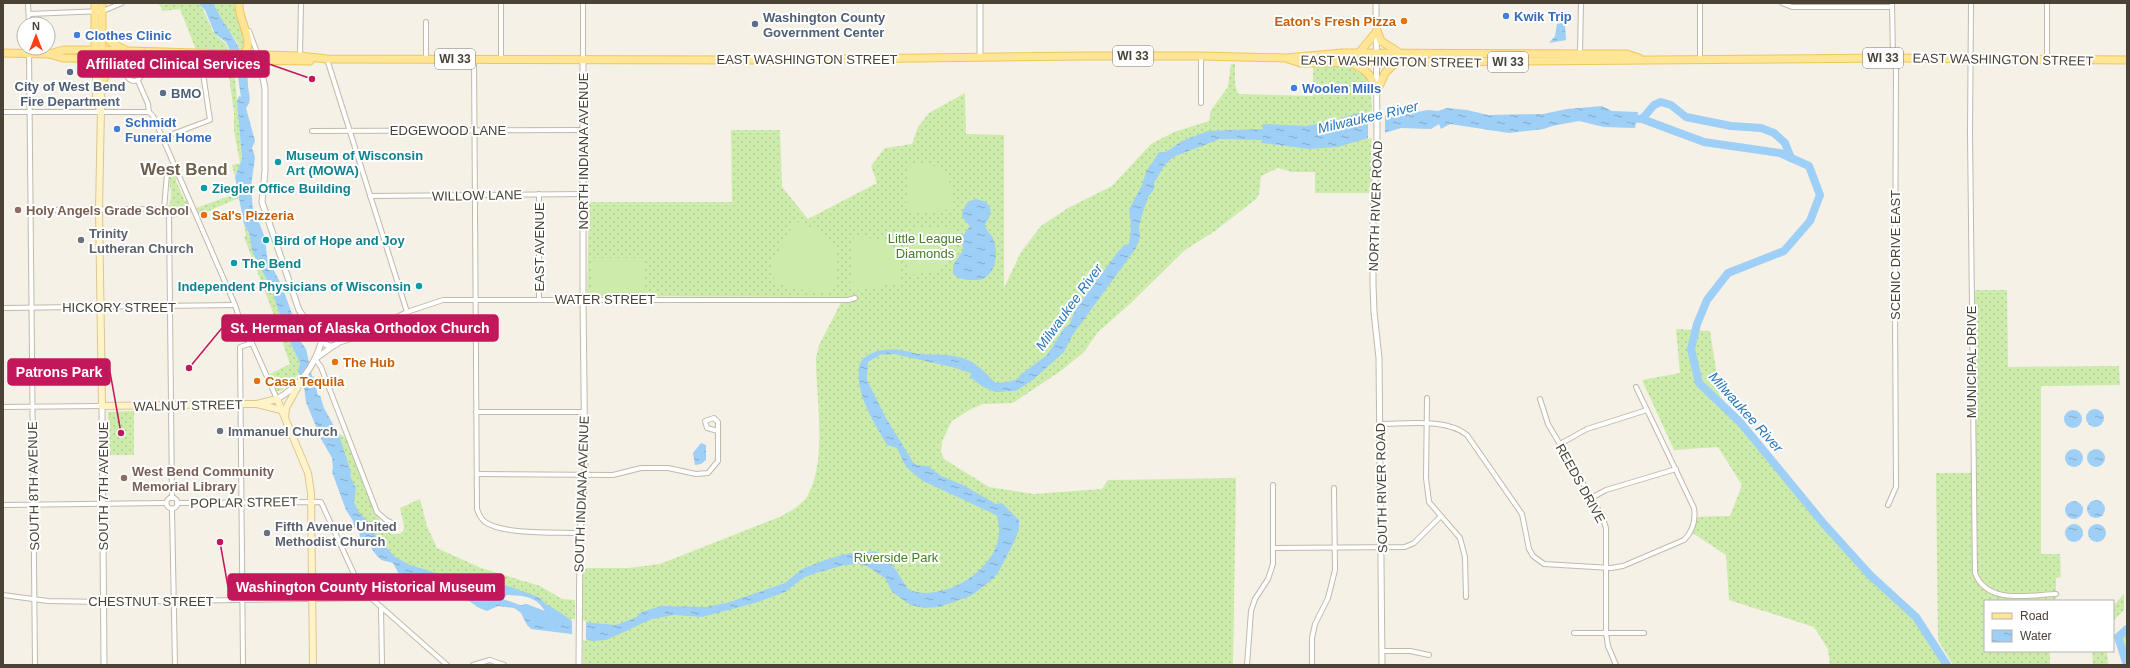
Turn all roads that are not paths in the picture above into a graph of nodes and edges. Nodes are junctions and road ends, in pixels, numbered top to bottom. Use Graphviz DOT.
graph roads {
  1 [pos="28,3"];
  2 [pos="95,3"];
  3 [pos="102,3"];
  4 [pos="122,3"];
  5 [pos="301,3"];
  6 [pos="501,3"];
  7 [pos="583,3"];
  8 [pos="980,3"];
  9 [pos="1376,3"];
  10 [pos="1581,3"];
  11 [pos="1700,3"];
  12 [pos="1782,3"];
  13 [pos="1971,3"];
  14 [pos="2047,3"];
  15 [pos="239,5"];
  16 [pos="1824,5"];
  17 [pos="1892,5"];
  18 [pos="99,12"];
  19 [pos="29,14"];
  20 [pos="426,22"];
  21 [pos="1377,31"];
  22 [pos="103,34"];
  23 [pos="99,50"];
  24 [pos="128,51"];
  25 [pos="16,52"];
  26 [pos="56,52"];
  27 [pos="3,53"];
  28 [pos="1359,53"];
  29 [pos="1378,53"];
  30 [pos="1400,53"];
  31 [pos="1580,54"];
  32 [pos="29,56"];
  33 [pos="56,56"];
  34 [pos="244,56"];
  35 [pos="300,56"];
  36 [pos="1201,56"];
  37 [pos="216,57"];
  38 [pos="99,58"];
  39 [pos="259,58"];
  40 [pos="980,58"];
  41 [pos="1286,58"];
  42 [pos="1639,58"];
  43 [pos="1893,58"];
  44 [pos="121,59"];
  45 [pos="140,59"];
  46 [pos="327,59"];
  47 [pos="426,59"];
  48 [pos="474,59"];
  49 [pos="501,59"];
  50 [pos="583,59"];
  51 [pos="1970,59"];
  52 [pos="201,60"];
  53 [pos="1700,60"];
  54 [pos="2047,60"];
  55 [pos="2127,60"];
  56 [pos="1377,62"];
  57 [pos="1396,62"];
  58 [pos="1351,63"];
  59 [pos="139,69"];
  60 [pos="138,81"];
  61 [pos="102,82"];
  62 [pos="1377,92"];
  63 [pos="1200,103"];
  64 [pos="3,112"];
  65 [pos="100,112"];
  66 [pos="149,112"];
  67 [pos="30,113"];
  68 [pos="475,130"];
  69 [pos="583,130"];
  70 [pos="312,131"];
  71 [pos="350,131"];
  72 [pos="162,138"];
  73 [pos="174,166"];
  74 [pos="539,194"];
  75 [pos="584,194"];
  76 [pos="475,195"];
  77 [pos="370,196"];
  78 [pos="100,209"];
  79 [pos="164,209"];
  80 [pos="31,210"];
  81 [pos="856,298"];
  82 [pos="539,299"];
  83 [pos="583,299"];
  84 [pos="475,300"];
  85 [pos="235,305"];
  86 [pos="32,307"];
  87 [pos="101,307"];
  88 [pos="170,307"];
  89 [pos="3,308"];
  90 [pos="407,312"];
  91 [pos="1374,312"];
  92 [pos="307,322"];
  93 [pos="332,328"];
  94 [pos="339,333"];
  95 [pos="360,334"];
  96 [pos="321,338"];
  97 [pos="252,342"];
  98 [pos="336,344"];
  99 [pos="315,359"];
  100 [pos="301,381"];
  101 [pos="1636,387"];
  102 [pos="1427,398"];
  103 [pos="276,399"];
  104 [pos="1540,399"];
  105 [pos="241,404"];
  106 [pos="257,404"];
  107 [pos="32,406"];
  108 [pos="102,406"];
  109 [pos="171,406"];
  110 [pos="3,407"];
  111 [pos="281,410"];
  112 [pos="1647,410"];
  113 [pos="476,412"];
  114 [pos="584,412"];
  115 [pos="285,420"];
  116 [pos="1380,424"];
  117 [pos="1428,424"];
  118 [pos="718,431"];
  119 [pos="1560,444"];
  120 [pos="1676,469"];
  121 [pos="477,474"];
  122 [pos="585,474"];
  123 [pos="1273,485"];
  124 [pos="1334,488"];
  125 [pos="172,498"];
  126 [pos="1591,498"];
  127 [pos="311,501"];
  128 [pos="166,503"];
  129 [pos="177,503"];
  130 [pos="242,503"];
  131 [pos="102,504"];
  132 [pos="3,505"];
  133 [pos="34,505"];
  134 [pos="1888,505"];
  135 [pos="172,509"];
  136 [pos="1441,516"];
  137 [pos="394,524"];
  138 [pos="580,533"];
  139 [pos="1336,547"];
  140 [pos="1382,547"];
  141 [pos="1273,548"];
  142 [pos="1606,568"];
  143 [pos="2056,594"];
  144 [pos="3,595"];
  145 [pos="1466,597"];
  146 [pos="371,598"];
  147 [pos="35,599"];
  148 [pos="312,599"];
  149 [pos="173,601"];
  150 [pos="242,601"];
  151 [pos="104,602"];
  152 [pos="382,608"];
  153 [pos="1574,633"];
  154 [pos="1606,633"];
  155 [pos="1644,633"];
  156 [pos="1382,650"];
  157 [pos="1429,655"];
  158 [pos="35,665"];
  159 [pos="104,665"];
  160 [pos="175,665"];
  161 [pos="243,665"];
  162 [pos="312,665"];
  163 [pos="382,665"];
  164 [pos="448,665"];
  165 [pos="473,665"];
  166 [pos="504,665"];
  167 [pos="579,665"];
  168 [pos="1247,665"];
  169 [pos="1312,665"];
  170 [pos="1382,665"];
  171 [pos="1616,665"];
  1 -- 19 [label="street"];
  2 -- 18 [label="main road"];
  3 -- 18 [label="main road"];
  4 -- 18 [label="street"];
  5 -- 35 [label="street"];
  6 -- 49 [label="street"];
  7 -- 50 [label="street, NORTH INDIANA AVENUE"];
  8 -- 40 [label="street"];
  9 -- 21 [label="street, NORTH RIVER ROAD"];
  10 -- 31 [label="street"];
  11 -- 53 [label="street"];
  12 -- 16 [label="street"];
  13 -- 51 [label="street, MUNICIPAL DRIVE"];
  14 -- 54 [label="street"];
  15 -- 34 [label="main road"];
  15 -- 39 [label="street"];
  16 -- 17 [label="street"];
  17 -- 43 [label="street, SCENIC DRIVE EAST"];
  18 -- 19 [label="street"];
  18 -- 22 [label="main road"];
  18 -- 23 [label="main road"];
  20 -- 47 [label="street"];
  21 -- 28 [label="main road"];
  21 -- 29 [label="street, NORTH RIVER ROAD"];
  21 -- 30 [label="main road"];
  22 -- 23 [label="main road"];
  22 -- 24 [label="main road"];
  23 -- 24 [label="main road, WI 33"];
  23 -- 26 [label="main road, WI 33"];
  23 -- 38 [label="main road"];
  24 -- 37 [label="main road, WI 33"];
  25 -- 27 [label="main road, WI 33"];
  28 -- 29 [label="main road, EAST WASHINGTON STREET / WI 33"];
  28 -- 41 [label="main road, EAST WASHINGTON STREET / WI 33"];
  29 -- 30 [label="main road, EAST WASHINGTON STREET / WI 33"];
  29 -- 56 [label="street, NORTH RIVER ROAD"];
  30 -- 31 [label="main road, EAST WASHINGTON STREET / WI 33"];
  31 -- 42 [label="main road, EAST WASHINGTON STREET / WI 33"];
  32 -- 67 [label="street, SOUTH 8TH AVENUE"];
  33 -- 38 [label="main road, WI 33"];
  34 -- 37 [label="main road, WI 33"];
  34 -- 39 [label="main road, EAST WASHINGTON STREET / WI 33"];
  35 -- 39 [label="main road, EAST WASHINGTON STREET / WI 33"];
  35 -- 46 [label="main road, EAST WASHINGTON STREET / WI 33"];
  36 -- 40 [label="main road, EAST WASHINGTON STREET / WI 33"];
  36 -- 41 [label="main road, EAST WASHINGTON STREET / WI 33"];
  36 -- 63 [label="street"];
  37 -- 52 [label="main road, WI 33"];
  38 -- 44 [label="main road, WI 33"];
  38 -- 61 [label="main road"];
  38 -- 65 [label="main road"];
  39 -- 46 [label="main road, EAST WASHINGTON STREET / WI 33"];
  39 -- 92 [label="street"];
  40 -- 50 [label="main road, EAST WASHINGTON STREET / WI 33"];
  41 -- 58 [label="main road, EAST WASHINGTON STREET / WI 33"];
  42 -- 53 [label="main road, EAST WASHINGTON STREET / WI 33"];
  42 -- 57 [label="main road, EAST WASHINGTON STREET / WI 33"];
  43 -- 51 [label="main road, EAST WASHINGTON STREET / WI 33"];
  43 -- 53 [label="main road, EAST WASHINGTON STREET / WI 33"];
  43 -- 134 [label="street, SCENIC DRIVE EAST"];
  44 -- 45 [label="main road, WI 33"];
  44 -- 61 [label="main road"];
  45 -- 52 [label="main road, WI 33"];
  45 -- 59 [label="street"];
  46 -- 47 [label="main road, EAST WASHINGTON STREET / WI 33"];
  46 -- 71 [label="street"];
  47 -- 48 [label="main road, EAST WASHINGTON STREET / WI 33"];
  48 -- 49 [label="main road, EAST WASHINGTON STREET / WI 33"];
  48 -- 68 [label="street"];
  49 -- 50 [label="main road, EAST WASHINGTON STREET / WI 33"];
  50 -- 69 [label="street, NORTH INDIANA AVENUE"];
  51 -- 54 [label="main road, EAST WASHINGTON STREET / WI 33"];
  51 -- 143 [label="street, MUNICIPAL DRIVE"];
  52 -- 72 [label="street"];
  54 -- 55 [label="main road, EAST WASHINGTON STREET / WI 33"];
  56 -- 57 [label="main road, EAST WASHINGTON STREET / WI 33"];
  56 -- 58 [label="main road, EAST WASHINGTON STREET / WI 33"];
  56 -- 62 [label="street, NORTH RIVER ROAD"];
  57 -- 62 [label="main road"];
  58 -- 62 [label="main road"];
  59 -- 60 [label="street"];
  59 -- 60 [label="street"];
  60 -- 66 [label="street"];
  61 -- 65 [label="main road"];
  62 -- 91 [label="street, NORTH RIVER ROAD"];
  64 -- 67 [label="street"];
  65 -- 66 [label="street"];
  65 -- 67 [label="street"];
  65 -- 78 [label="main road, SOUTH 7TH AVENUE"];
  66 -- 72 [label="street"];
  67 -- 80 [label="street, SOUTH 8TH AVENUE"];
  68 -- 69 [label="street, EDGEWOOD LANE"];
  68 -- 71 [label="street, EDGEWOOD LANE"];
  68 -- 76 [label="street"];
  69 -- 75 [label="street, NORTH INDIANA AVENUE"];
  70 -- 71 [label="street, EDGEWOOD LANE"];
  71 -- 77 [label="street"];
  72 -- 73 [label="street"];
  73 -- 79 [label="street"];
  73 -- 85 [label="street"];
  74 -- 75 [label="street, WILLOW LANE"];
  74 -- 76 [label="street, WILLOW LANE"];
  74 -- 82 [label="street, EAST AVENUE"];
  75 -- 83 [label="street, NORTH INDIANA AVENUE"];
  76 -- 77 [label="street, WILLOW LANE"];
  76 -- 84 [label="street"];
  77 -- 90 [label="street"];
  78 -- 79 [label="street"];
  78 -- 80 [label="street"];
  78 -- 87 [label="main road, SOUTH 7TH AVENUE"];
  79 -- 88 [label="street"];
  80 -- 86 [label="street, SOUTH 8TH AVENUE"];
  81 -- 83 [label="street, WATER STREET"];
  82 -- 83 [label="street, WATER STREET"];
  82 -- 84 [label="street, WATER STREET"];
  83 -- 114 [label="street, SOUTH INDIANA AVENUE"];
  84 -- 90 [label="street, WATER STREET"];
  84 -- 113 [label="street"];
  85 -- 88 [label="street, HICKORY STREET"];
  85 -- 97 [label="street"];
  86 -- 87 [label="street, HICKORY STREET"];
  86 -- 89 [label="street, HICKORY STREET"];
  86 -- 107 [label="street, SOUTH 8TH AVENUE"];
  87 -- 88 [label="street, HICKORY STREET"];
  87 -- 108 [label="main road, SOUTH 7TH AVENUE"];
  88 -- 109 [label="street"];
  90 -- 95 [label="street, WATER STREET"];
  91 -- 116 [label="street, SOUTH RIVER ROAD"];
  92 -- 93 [label="street"];
  92 -- 96 [label="street"];
  93 -- 94 [label="street"];
  93 -- 96 [label="street"];
  94 -- 95 [label="street, WATER STREET"];
  94 -- 98 [label="street"];
  95 -- 98 [label="street, WATER STREET"];
  96 -- 98 [label="street"];
  96 -- 99 [label="street"];
  97 -- 103 [label="street"];
  97 -- 105 [label="street"];
  98 -- 99 [label="street"];
  99 -- 100 [label="street"];
  99 -- 137 [label="street"];
  100 -- 103 [label="street"];
  100 -- 115 [label="main road"];
  101 -- 112 [label="street"];
  102 -- 117 [label="street"];
  103 -- 106 [label="main road, WALNUT STREET"];
  103 -- 111 [label="main road"];
  104 -- 119 [label="street, REEDS DRIVE"];
  105 -- 106 [label="main road, WALNUT STREET"];
  105 -- 109 [label="main road, WALNUT STREET"];
  105 -- 130 [label="street"];
  106 -- 111 [label="main road"];
  107 -- 108 [label="street, WALNUT STREET"];
  107 -- 110 [label="street, WALNUT STREET"];
  107 -- 133 [label="street, SOUTH 8TH AVENUE"];
  108 -- 109 [label="main road, WALNUT STREET"];
  108 -- 131 [label="street, SOUTH 7TH AVENUE"];
  109 -- 125 [label="street"];
  111 -- 115 [label="main road"];
  112 -- 119 [label="street"];
  112 -- 120 [label="street"];
  113 -- 114 [label="street"];
  113 -- 121 [label="street"];
  114 -- 122 [label="street, SOUTH INDIANA AVENUE"];
  115 -- 127 [label="main road"];
  116 -- 117 [label="street"];
  116 -- 140 [label="street, SOUTH RIVER ROAD"];
  117 -- 136 [label="street"];
  117 -- 142 [label="street"];
  118 -- 122 [label="street"];
  119 -- 126 [label="street, REEDS DRIVE"];
  120 -- 126 [label="street"];
  120 -- 142 [label="street"];
  121 -- 122 [label="street"];
  121 -- 138 [label="street"];
  122 -- 138 [label="street, SOUTH INDIANA AVENUE"];
  123 -- 141 [label="street"];
  124 -- 139 [label="street"];
  125 -- 128 [label="street"];
  125 -- 129 [label="street"];
  126 -- 142 [label="street, REEDS DRIVE"];
  127 -- 130 [label="street, POPLAR STREET"];
  127 -- 146 [label="street"];
  127 -- 148 [label="main road"];
  128 -- 131 [label="street"];
  128 -- 135 [label="street"];
  129 -- 130 [label="street, POPLAR STREET"];
  129 -- 135 [label="street"];
  130 -- 150 [label="street"];
  131 -- 133 [label="street"];
  131 -- 151 [label="street, SOUTH 7TH AVENUE"];
  132 -- 133 [label="street"];
  133 -- 147 [label="street, SOUTH 8TH AVENUE"];
  135 -- 149 [label="street"];
  136 -- 140 [label="street"];
  136 -- 145 [label="street"];
  138 -- 167 [label="street, SOUTH INDIANA AVENUE"];
  139 -- 140 [label="street"];
  139 -- 141 [label="street"];
  139 -- 169 [label="street"];
  140 -- 156 [label="street, SOUTH RIVER ROAD"];
  141 -- 168 [label="street"];
  142 -- 154 [label="street, REEDS DRIVE"];
  144 -- 147 [label="street, CHESTNUT STREET"];
  146 -- 148 [label="street, CHESTNUT STREET"];
  146 -- 152 [label="street"];
  147 -- 151 [label="street, CHESTNUT STREET"];
  147 -- 158 [label="street, SOUTH 8TH AVENUE"];
  148 -- 150 [label="street, CHESTNUT STREET"];
  148 -- 162 [label="main road"];
  149 -- 150 [label="street, CHESTNUT STREET"];
  149 -- 151 [label="street, CHESTNUT STREET"];
  149 -- 160 [label="street"];
  150 -- 161 [label="street"];
  151 -- 159 [label="street, SOUTH 7TH AVENUE"];
  152 -- 163 [label="street"];
  152 -- 164 [label="street"];
  153 -- 154 [label="street"];
  154 -- 155 [label="street"];
  154 -- 171 [label="street, REEDS DRIVE"];
  156 -- 157 [label="street"];
  156 -- 170 [label="street, SOUTH RIVER ROAD"];
  165 -- 166 [label="street"];
}
